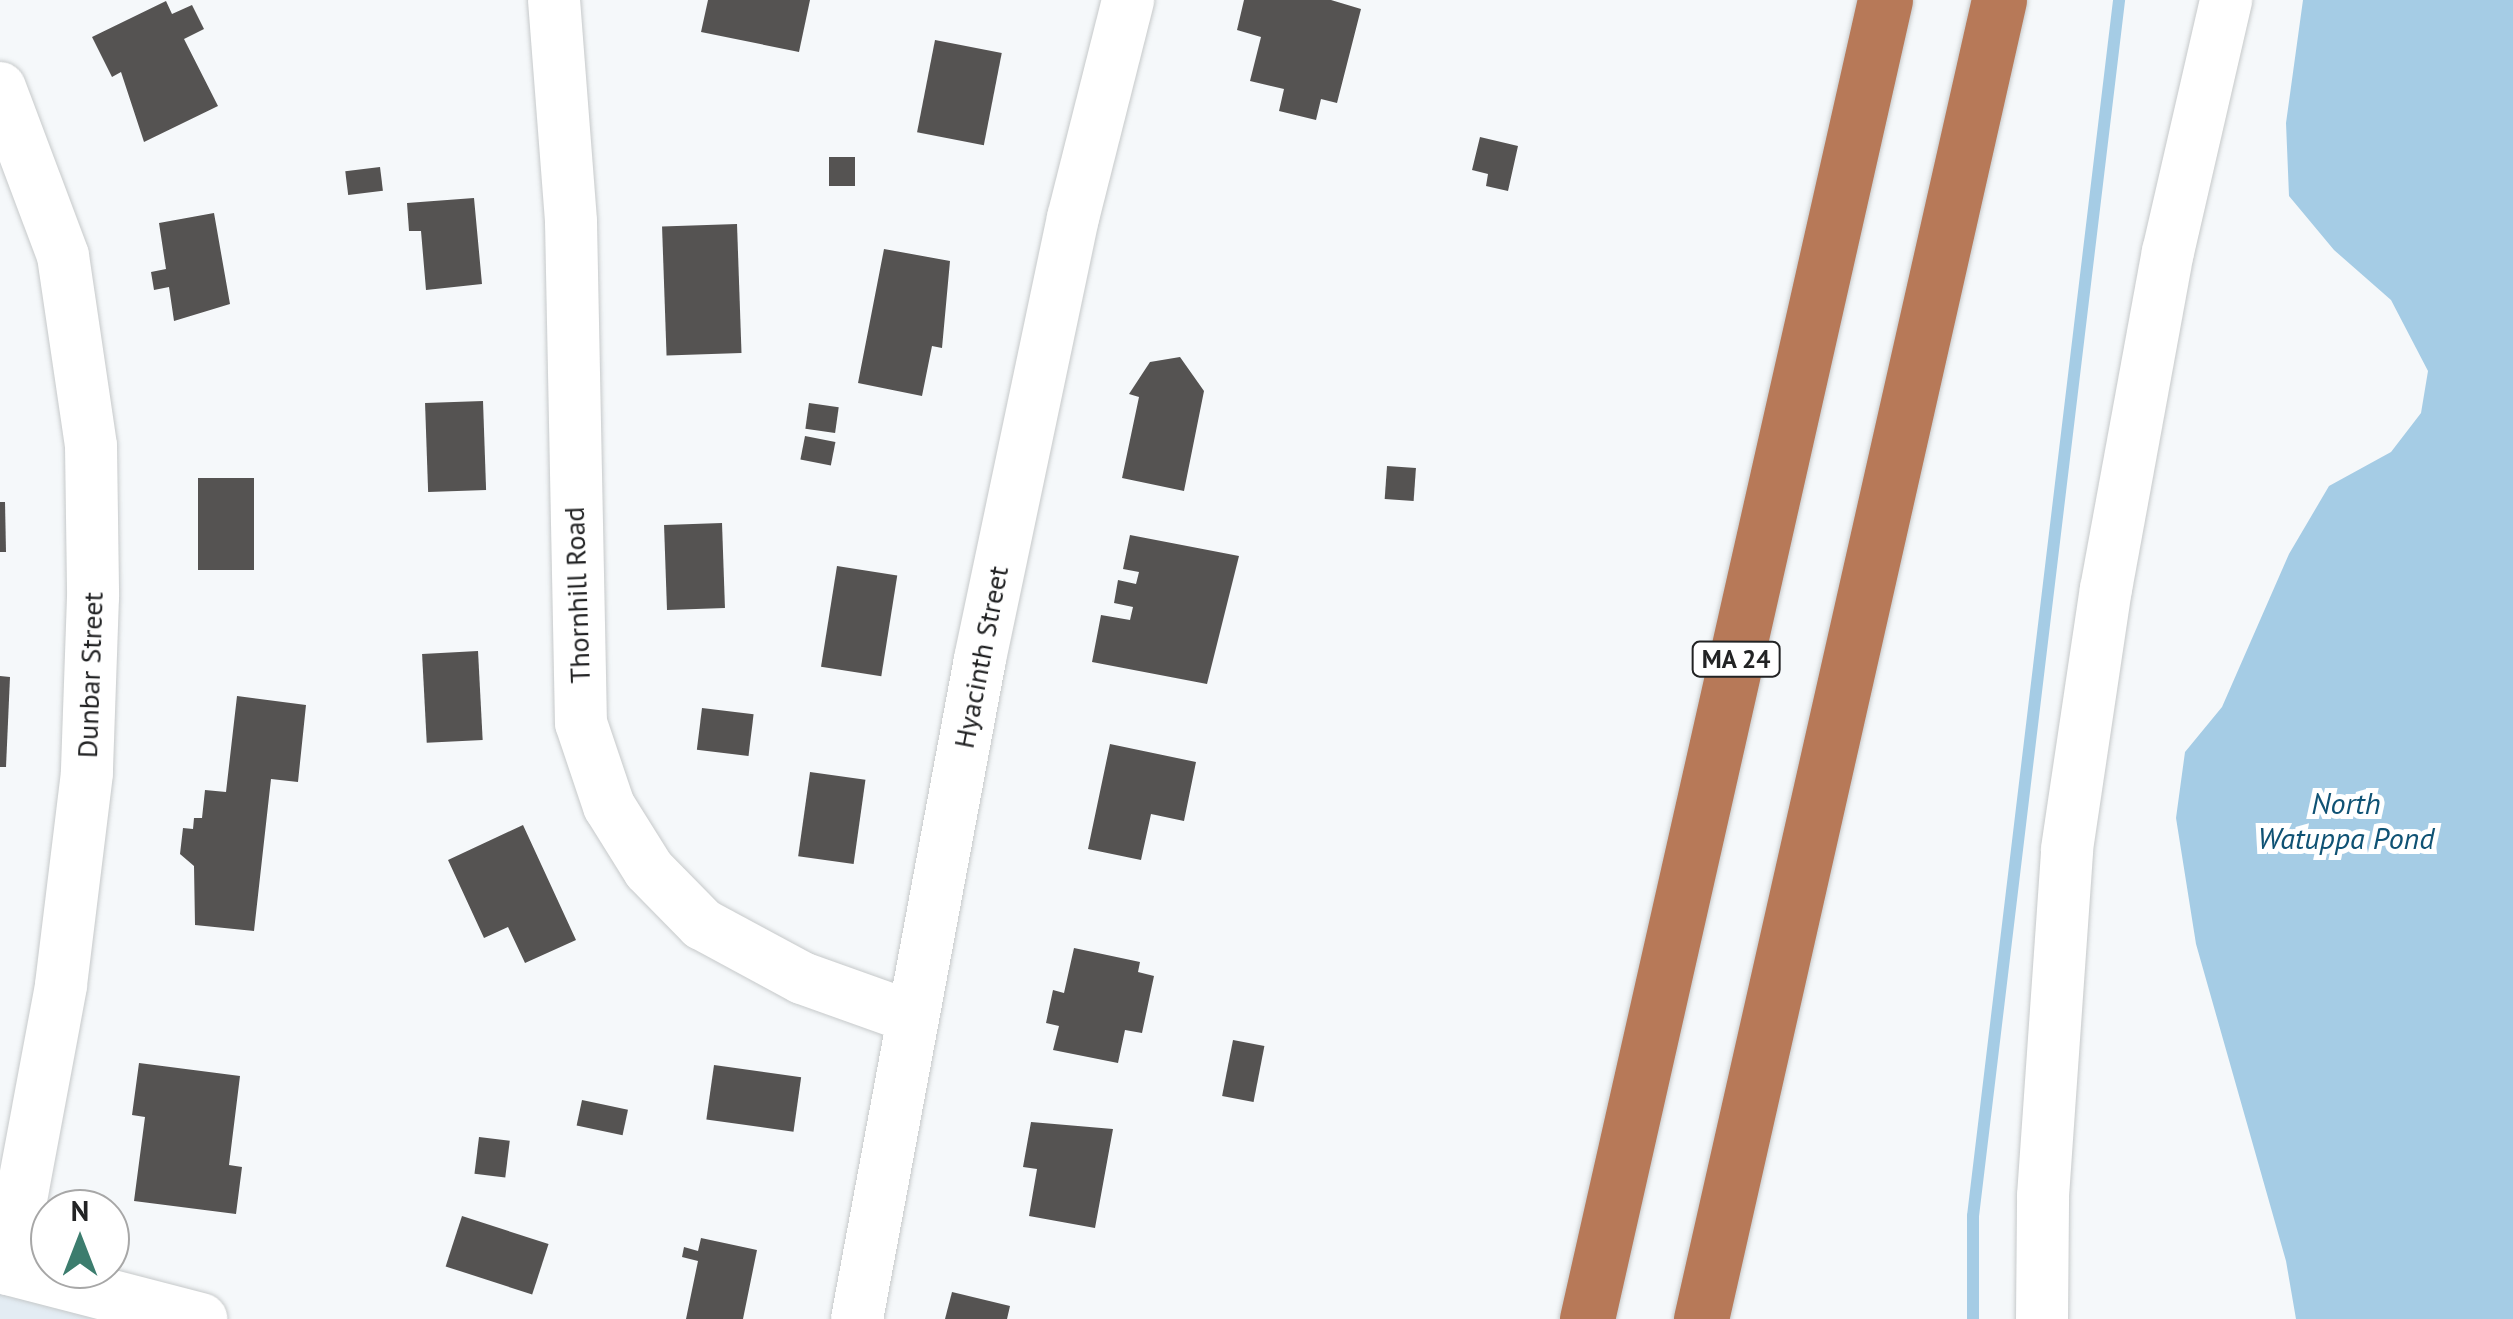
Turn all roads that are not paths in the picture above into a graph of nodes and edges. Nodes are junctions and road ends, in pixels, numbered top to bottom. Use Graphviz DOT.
graph roads {
  1 [pos="554,0"];
  2 [pos="1128,0"];
  3 [pos="1885,0"];
  4 [pos="1998,0"];
  5 [pos="2226,0"];
  6 [pos="0,88"];
  7 [pos="911,1017"];
  8 [pos="4,1268"];
  9 [pos="201,1319"];
  10 [pos="857,1319"];
  11 [pos="1586,1319"];
  12 [pos="1702,1319"];
  13 [pos="2042,1319"];
  1 -- 7 [label="street, Thornhill Road"];
  2 -- 7 [label="street, Hyacinth Street"];
  3 -- 11 [label="highway, MA 24"];
  4 -- 12 [label="highway"];
  5 -- 13 [label="street"];
  6 -- 8 [label="street, Dunbar Street"];
  7 -- 10 [label="street, Hyacinth Street"];
  8 -- 9 [label="street"];
}
